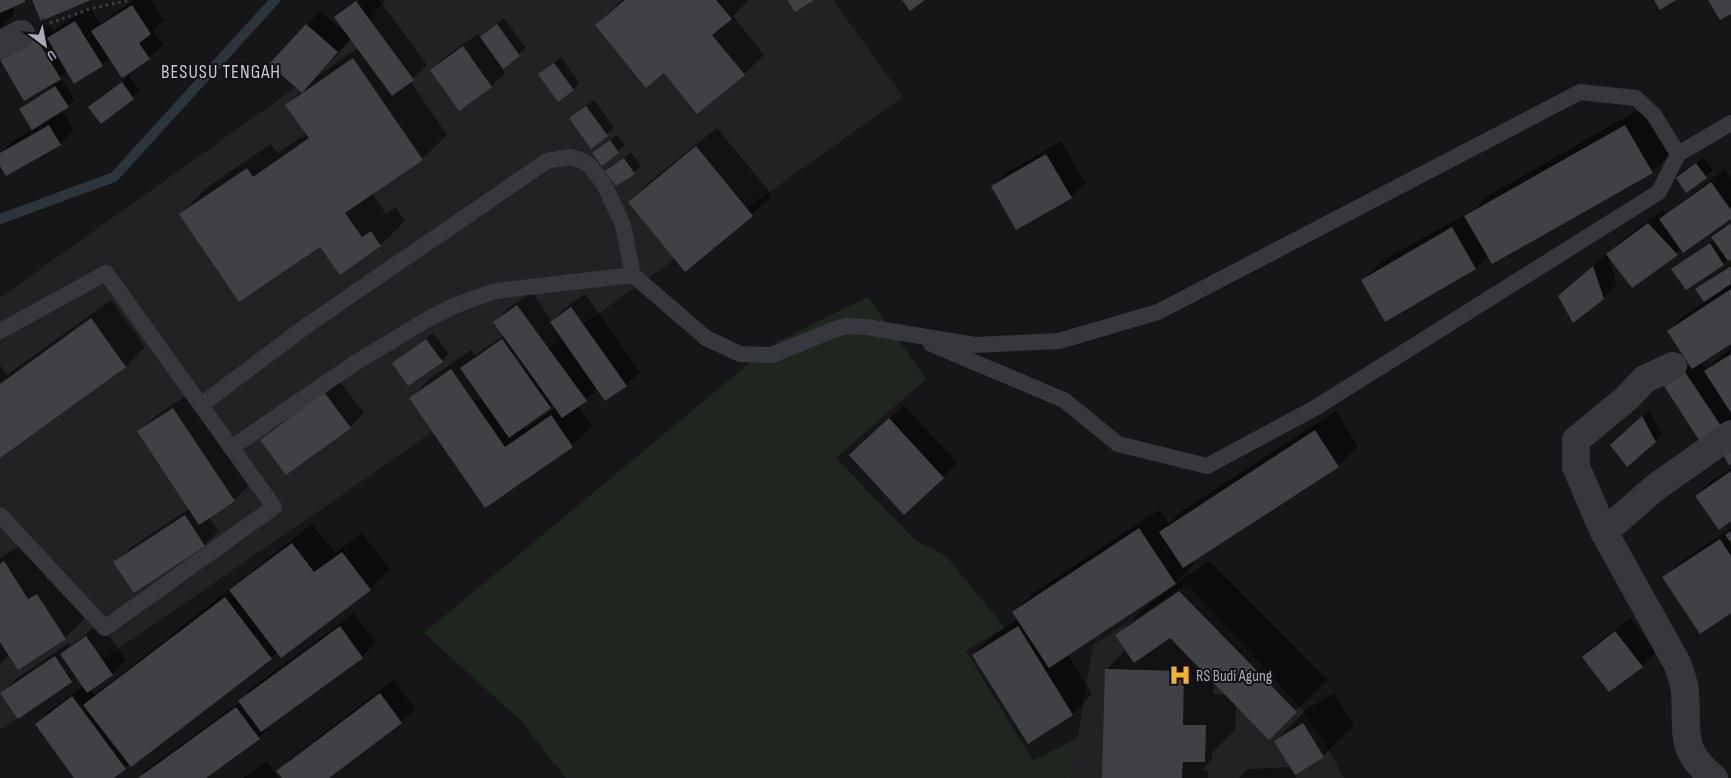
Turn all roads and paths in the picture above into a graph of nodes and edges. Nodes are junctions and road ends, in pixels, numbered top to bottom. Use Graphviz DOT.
graph roads {
  1 [pos="131,0"];
  2 [pos="10,39"];
  3 [pos="1731,123"];
  4 [pos="1678,154"];
  5 [pos="633,275"];
  6 [pos="0,331"];
  7 [pos="906,333"];
  8 [pos="1674,366"];
  9 [pos="201,405"];
  10 [pos="1731,434"];
  11 [pos="231,448"];
  12 [pos="0,515"];
  13 [pos="1604,532"];
  14 [pos="1714,778"];
  1 -- 2 [label="path"];
  3 -- 4 [label="lane"];
  4 -- 7 [label="lane"];
  4 -- 7 [label="lane"];
  5 -- 7 [label="lane"];
  5 -- 9 [label="lane"];
  5 -- 11 [label="lane"];
  6 -- 9 [label="lane"];
  8 -- 13 [label="street"];
  9 -- 11 [label="lane"];
  10 -- 13 [label="street"];
  11 -- 12 [label="lane"];
  13 -- 14 [label="street"];
}
